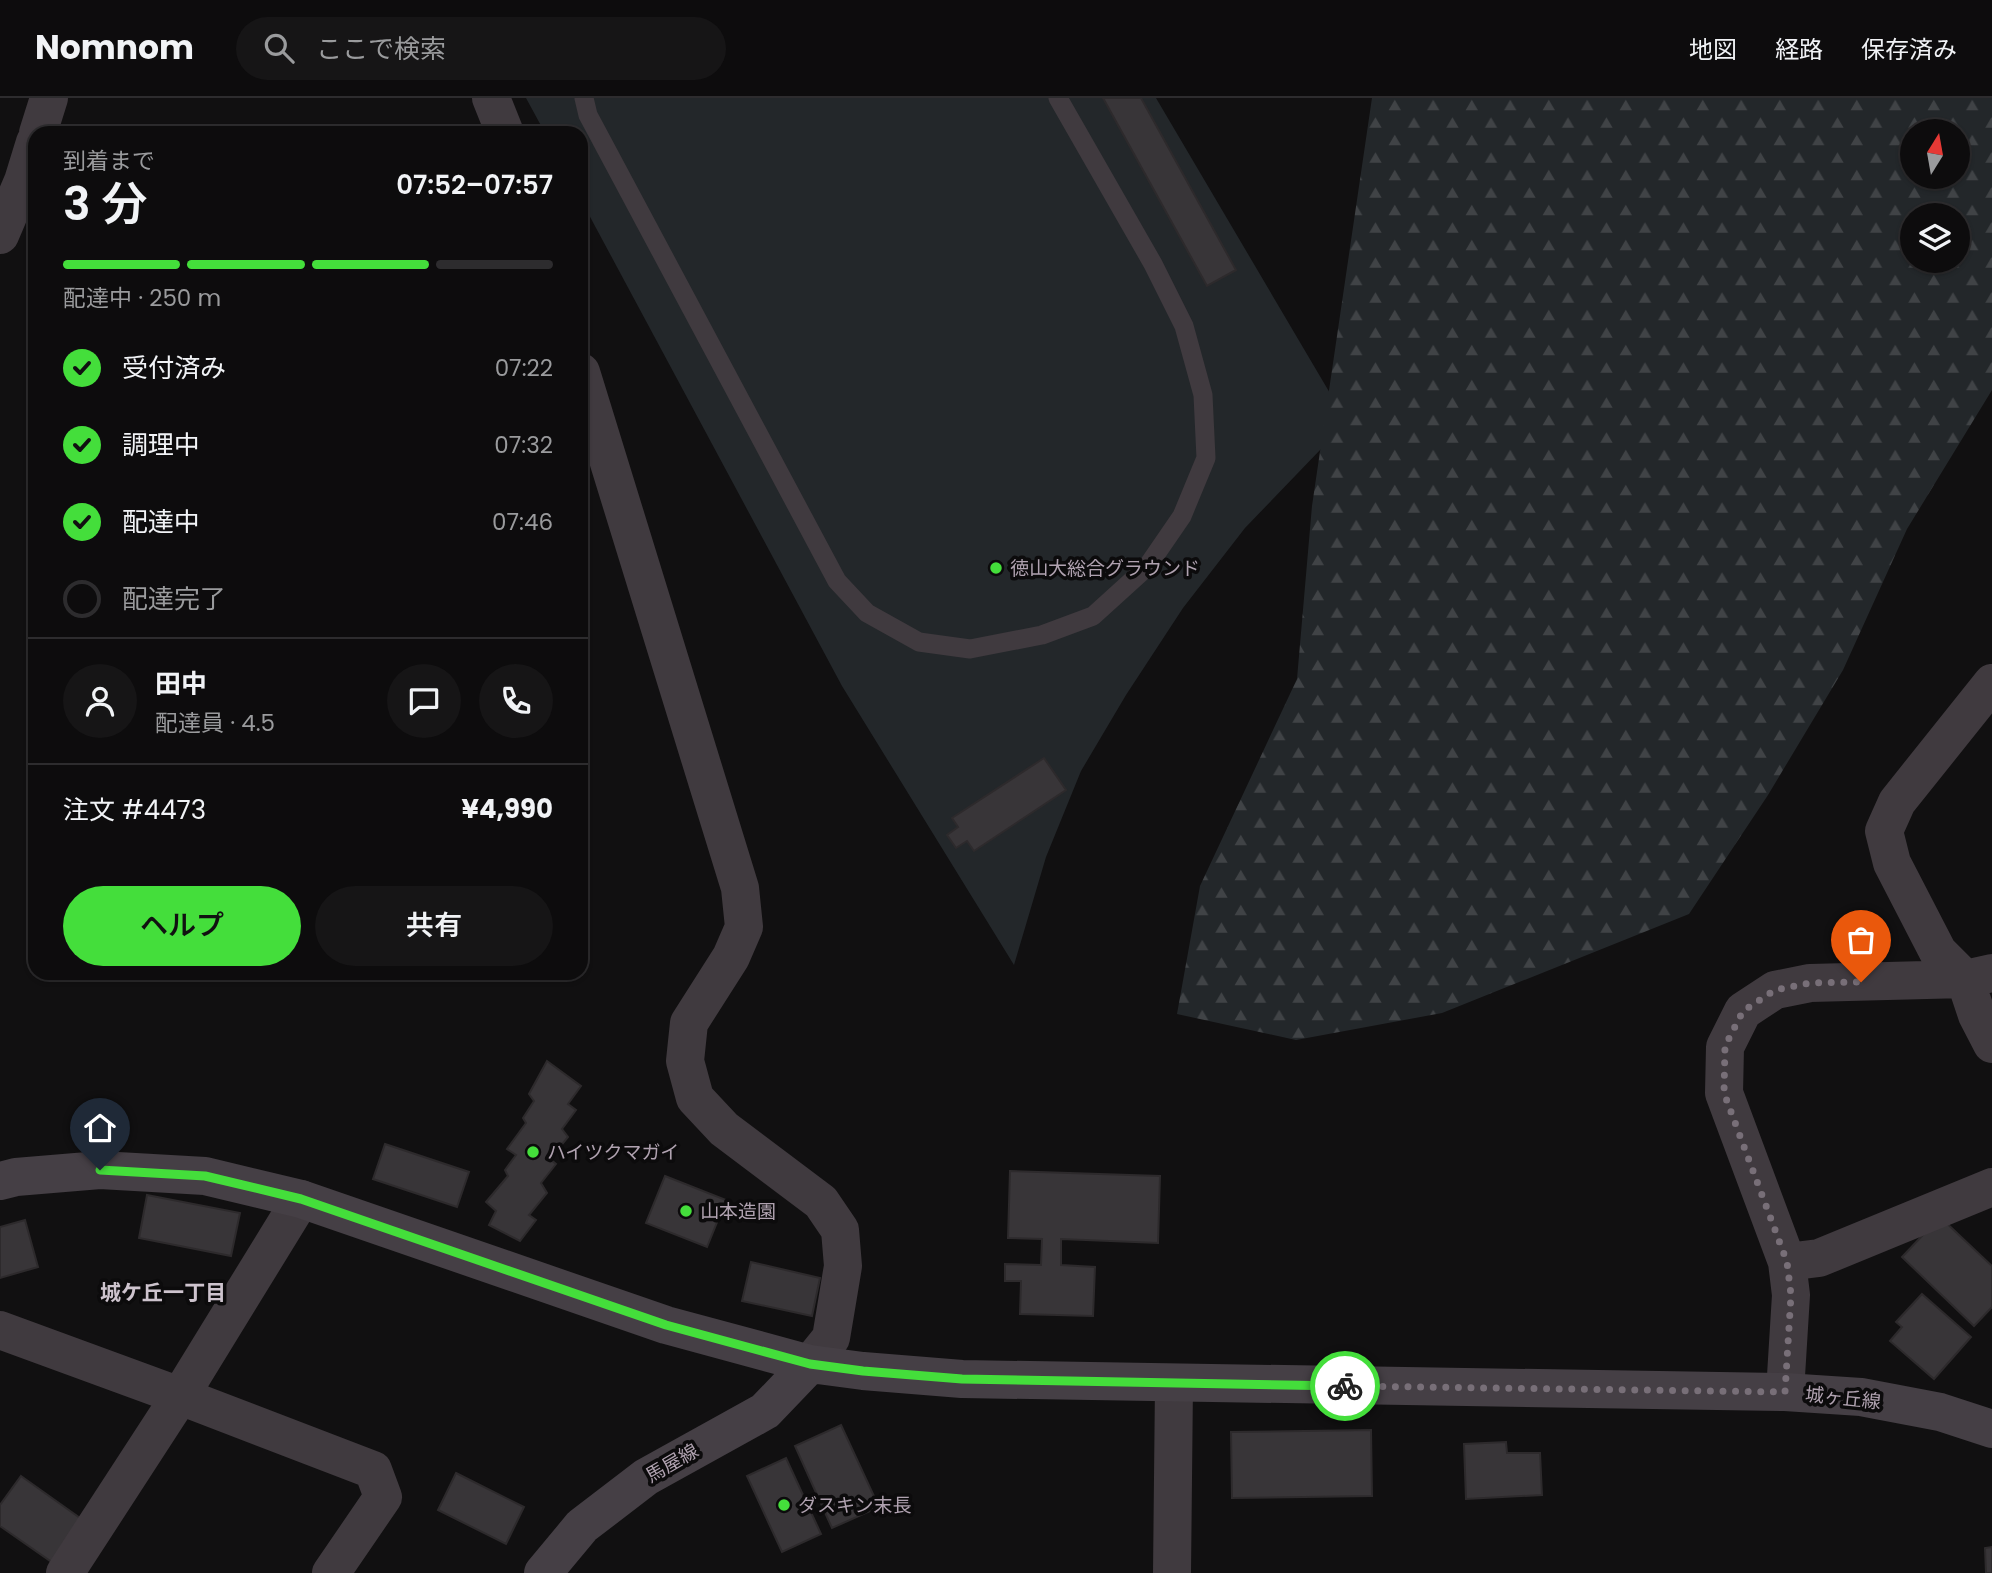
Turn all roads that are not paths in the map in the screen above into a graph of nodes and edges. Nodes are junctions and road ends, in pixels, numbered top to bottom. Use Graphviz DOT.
graph roads {
  1 [pos="49,98"];
  2 [pos="491,98"];
  3 [pos="584,98"];
  4 [pos="1058,98"];
  5 [pos="40,126"];
  6 [pos="502,126"];
  7 [pos="28,165"];
  8 [pos="0,235"];
  9 [pos="588,395"];
  10 [pos="1992,683"];
  11 [pos="1978,976"];
  12 [pos="1992,1044"];
  13 [pos="0,1181"];
  14 [pos="1992,1187"];
  15 [pos="301,1199"];
  16 [pos="1787,1262"];
  17 [pos="0,1330"];
  18 [pos="810,1364"];
  19 [pos="1174,1384"];
  20 [pos="1785,1392"];
  21 [pos="180,1396"];
  22 [pos="1992,1429"];
  23 [pos="65,1573"];
  24 [pos="331,1573"];
  25 [pos="542,1573"];
  26 [pos="1172,1573"];
  1 -- 5 [label="street"];
  2 -- 6 [label="street"];
  3 -- 4 [label="lane"];
  7 -- 8 [label="street"];
  9 -- 18 [label="street"];
  10 -- 11 [label="street"];
  11 -- 12 [label="street"];
  11 -- 16 [label="street"];
  13 -- 15 [label="street, 城ヶ丘線"];
  14 -- 16 [label="street"];
  15 -- 18 [label="street, 城ヶ丘線"];
  15 -- 21 [label="street"];
  16 -- 20 [label="street"];
  17 -- 21 [label="street"];
  18 -- 19 [label="street, 城ヶ丘線"];
  18 -- 25 [label="street, 馬屋線"];
  19 -- 20 [label="street, 城ヶ丘線"];
  19 -- 26 [label="street"];
  20 -- 22 [label="street, 城ヶ丘線"];
  21 -- 23 [label="street"];
  21 -- 24 [label="street"];
}
